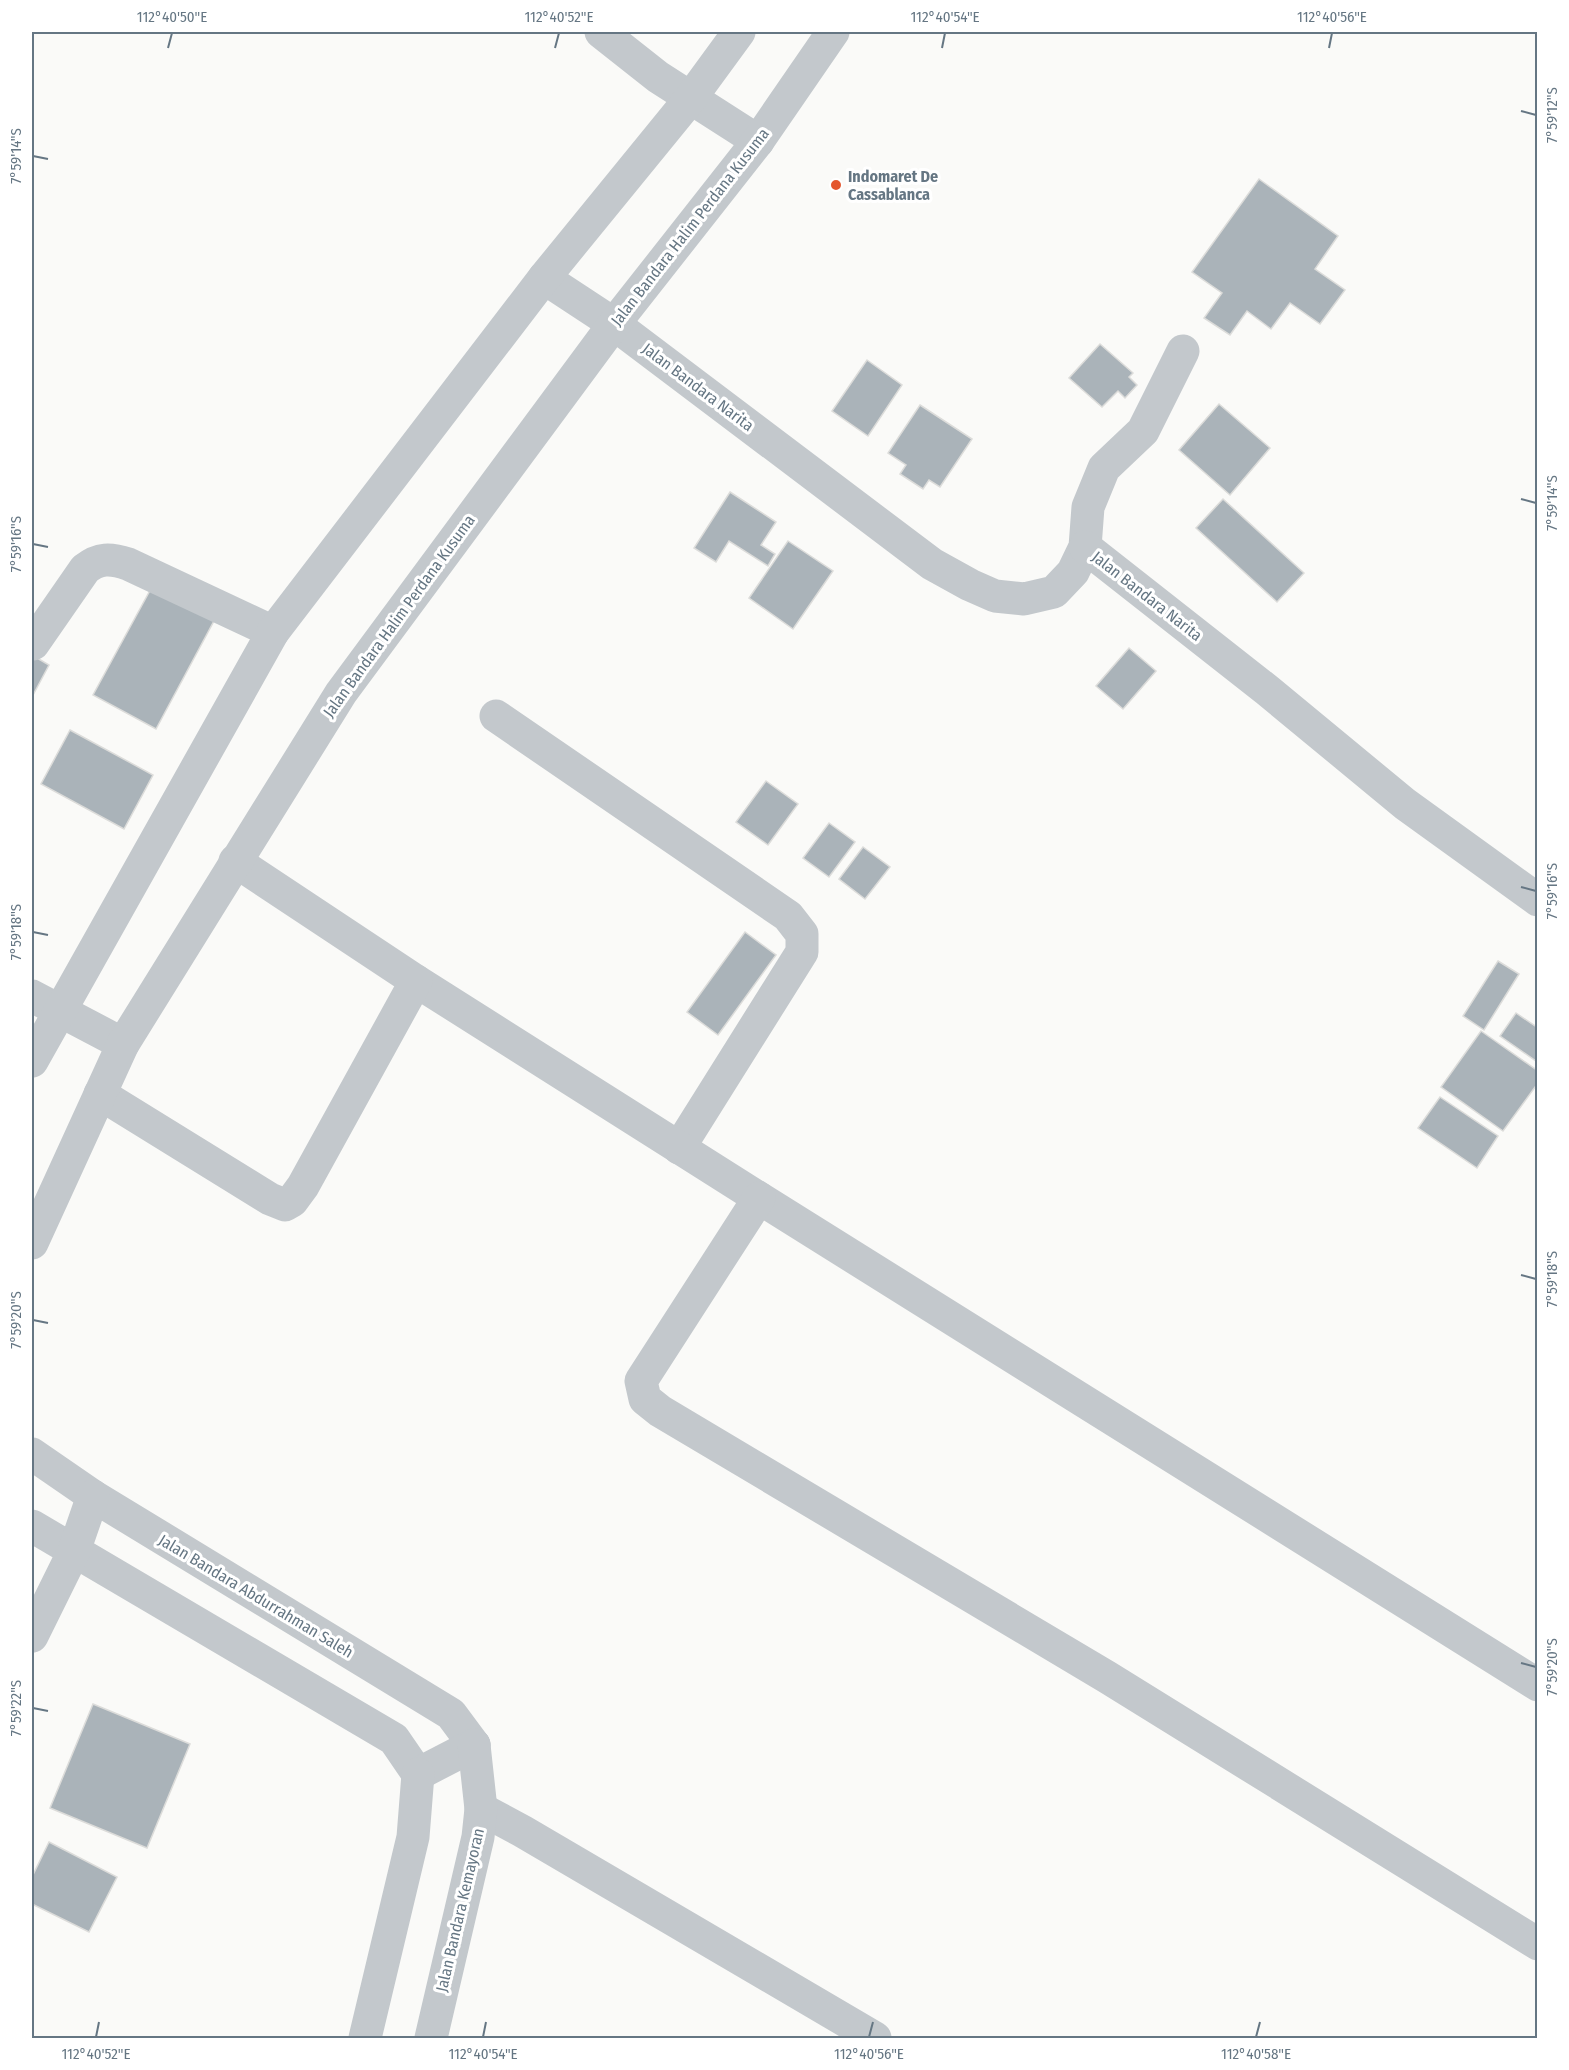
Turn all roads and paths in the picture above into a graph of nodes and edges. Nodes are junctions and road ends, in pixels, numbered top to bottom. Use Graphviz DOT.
graph roads {
  1 [pos="601,32"];
  2 [pos="739,32"];
  3 [pos="833,32"];
  4 [pos="690,99"];
  5 [pos="758,141"];
  6 [pos="544,278"];
  7 [pos="614,324"];
  8 [pos="1183,351"];
  9 [pos="1085,547"];
  10 [pos="273,632"];
  11 [pos="33,644"];
  12 [pos="496,716"];
  13 [pos="235,861"];
  14 [pos="1538,900"];
  15 [pos="416,981"];
  16 [pos="45,1003"];
  17 [pos="123,1044"];
  18 [pos="32,1061"];
  19 [pos="100,1094"];
  20 [pos="679,1148"];
  21 [pos="759,1198"];
  22 [pos="32,1243"];
  23 [pos="32,1454"];
  24 [pos="93,1496"];
  25 [pos="32,1526"];
  26 [pos="74,1551"];
  27 [pos="32,1636"];
  28 [pos="1538,1685"];
  29 [pos="474,1745"];
  30 [pos="418,1774"];
  31 [pos="480,1809"];
  32 [pos="1538,1944"];
  33 [pos="365,2038"];
  34 [pos="430,2038"];
  35 [pos="875,2038"];
  1 -- 4 [label="street"];
  2 -- 4 [label="street"];
  3 -- 5 [label="street, Jalan Bandara Halim Perdana Kusuma"];
  4 -- 5 [label="street"];
  4 -- 6 [label="street"];
  5 -- 7 [label="street, Jalan Bandara Halim Perdana Kusuma"];
  6 -- 7 [label="street, Jalan Bandara Narita"];
  6 -- 10 [label="street"];
  7 -- 9 [label="street, Jalan Bandara Narita"];
  7 -- 13 [label="street, Jalan Bandara Halim Perdana Kusuma"];
  8 -- 9 [label="street"];
  9 -- 14 [label="street, Jalan Bandara Narita"];
  10 -- 11 [label="street"];
  10 -- 16 [label="street"];
  12 -- 20 [label="street"];
  13 -- 15 [label="street"];
  13 -- 17 [label="street, Jalan Bandara Halim Perdana Kusuma"];
  15 -- 19 [label="street"];
  15 -- 20 [label="street"];
  16 -- 17 [label="street"];
  16 -- 18 [label="street"];
  17 -- 19 [label="street, Jalan Bandara Halim Perdana Kusuma"];
  19 -- 22 [label="street, Jalan Bandara Halim Perdana Kusuma"];
  20 -- 21 [label="street"];
  21 -- 28 [label="street"];
  21 -- 32 [label="street"];
  23 -- 24 [label="street, Jalan Bandara Abdurrahman Saleh"];
  24 -- 26 [label="street"];
  24 -- 29 [label="street, Jalan Bandara Abdurrahman Saleh"];
  25 -- 26 [label="street"];
  26 -- 27 [label="street"];
  26 -- 30 [label="street"];
  29 -- 30 [label="street"];
  29 -- 31 [label="street, Jalan Bandara Kemayoran"];
  30 -- 33 [label="street"];
  31 -- 34 [label="street, Jalan Bandara Kemayoran"];
  31 -- 35 [label="street"];
}
